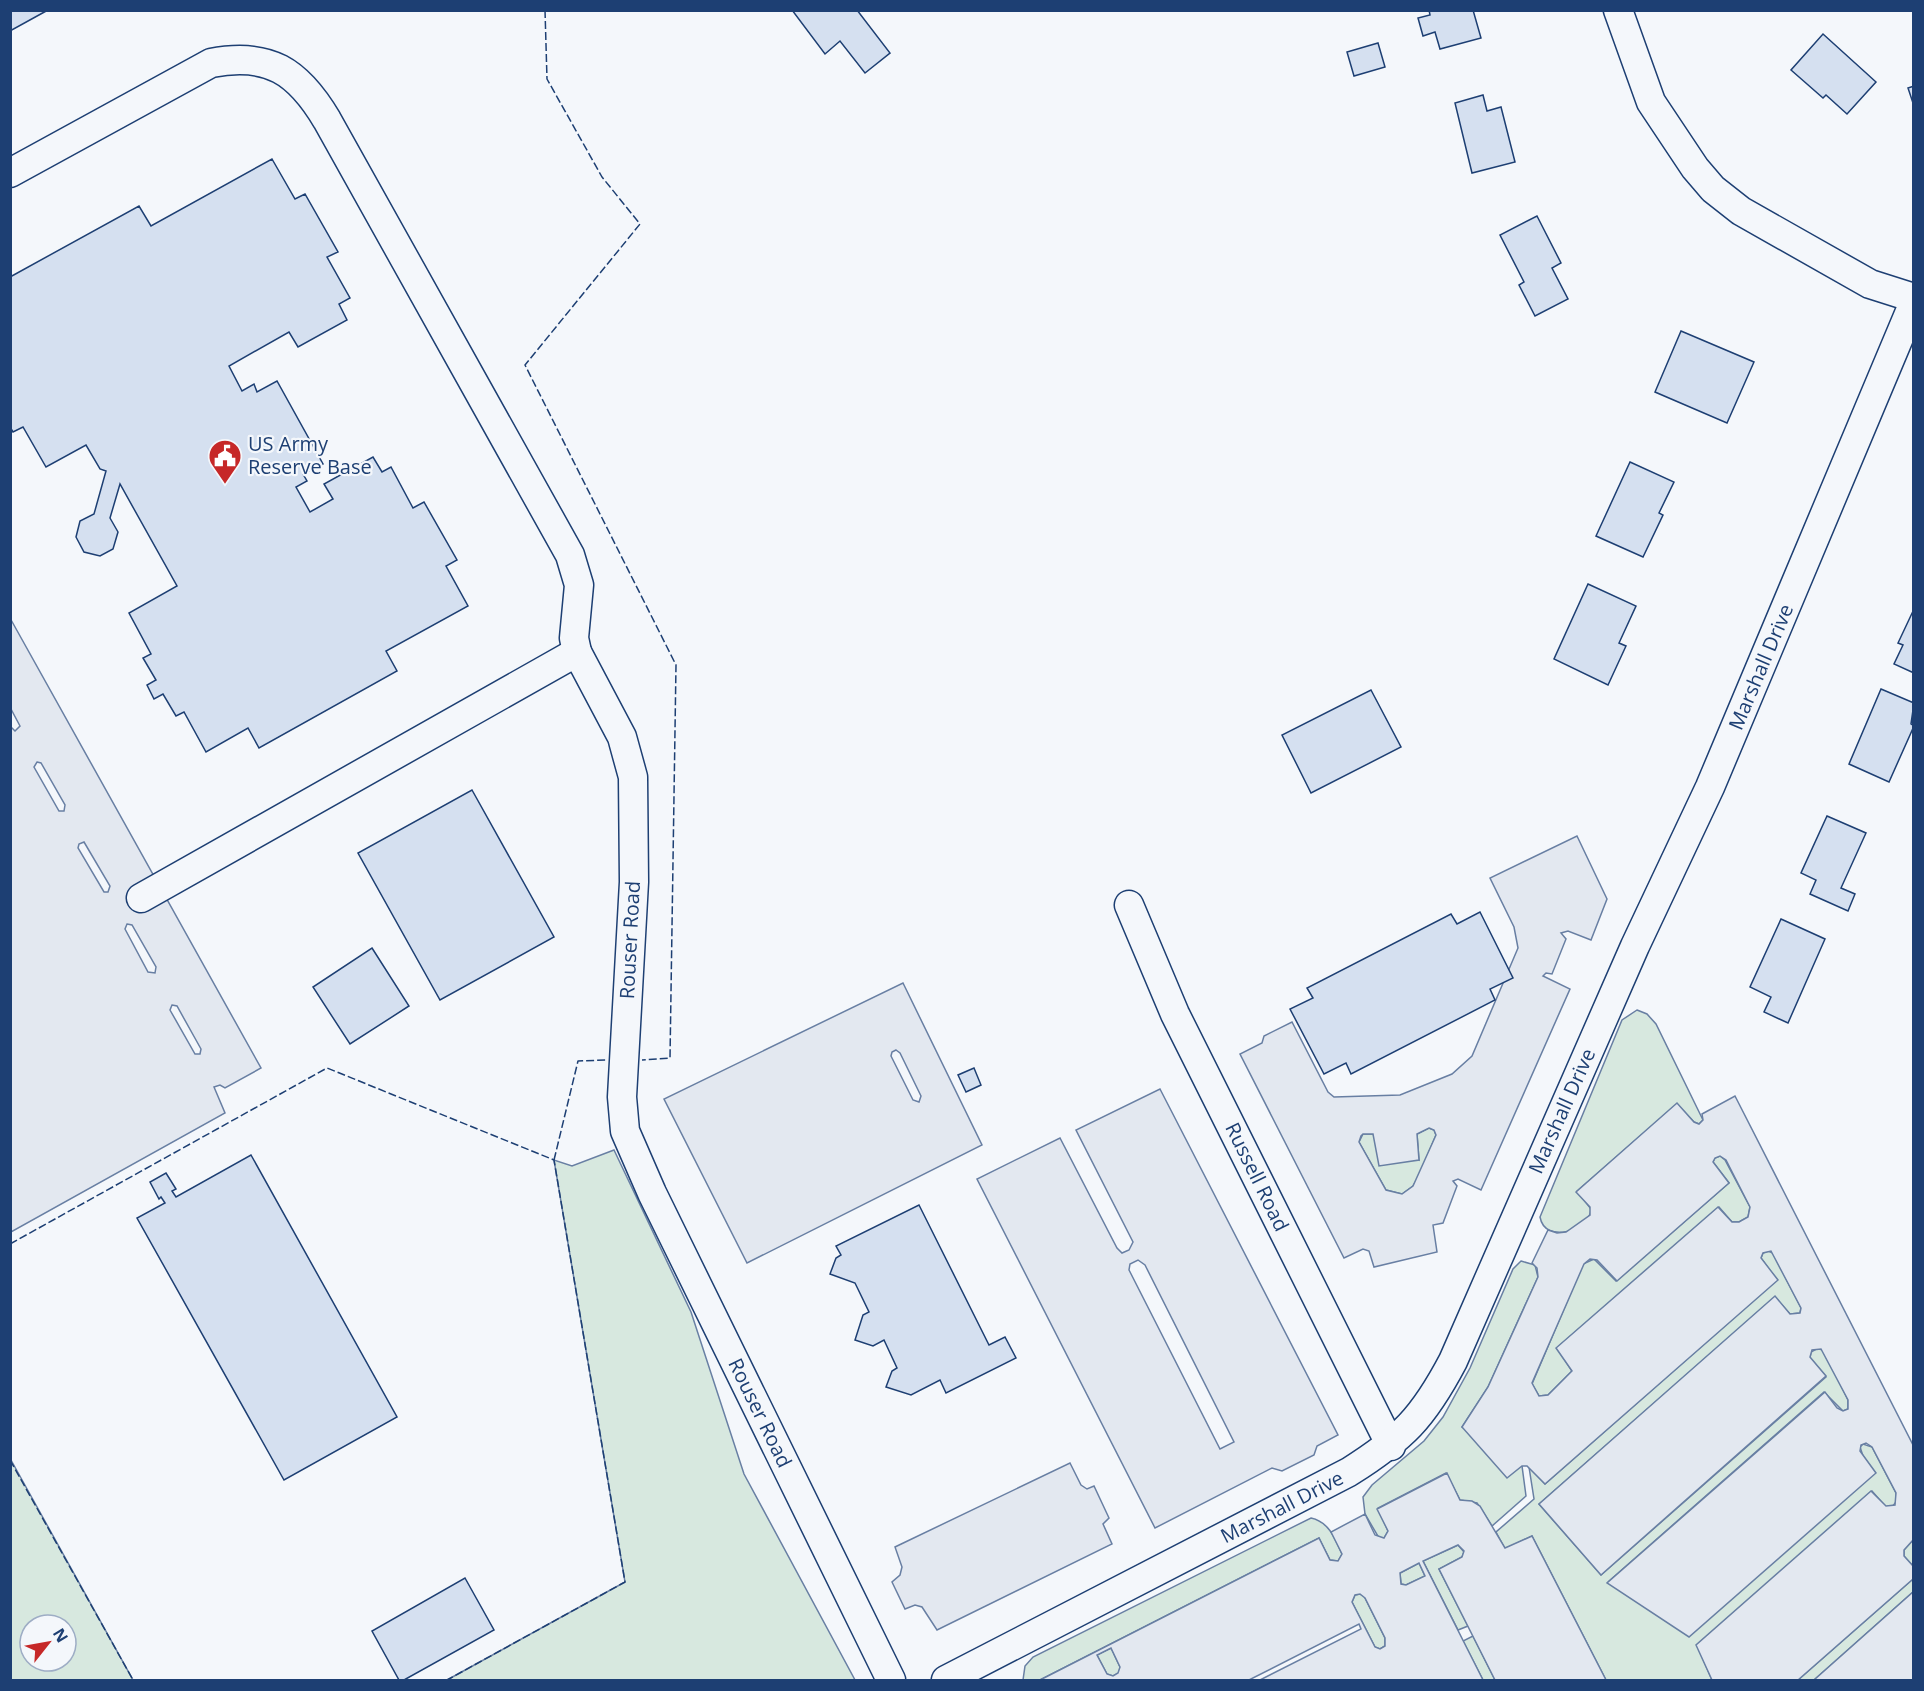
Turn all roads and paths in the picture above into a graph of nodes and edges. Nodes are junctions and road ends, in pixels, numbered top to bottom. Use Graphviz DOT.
graph roads {
  1 [pos="1618,10"];
  2 [pos="10,173"];
  3 [pos="1914,300"];
  4 [pos="577,652"];
  5 [pos="141,898"];
  6 [pos="1129,905"];
  7 [pos="1390,1446"];
  8 [pos="891,1680"];
  9 [pos="946,1680"];
  1 -- 3 [label="street"];
  2 -- 4 [label="street"];
  3 -- 7 [label="street, Marshall Drive"];
  4 -- 5 [label="street"];
  4 -- 8 [label="street, Rouser Road"];
  6 -- 7 [label="street, Russell Road"];
  7 -- 9 [label="street, Marshall Drive"];
}
